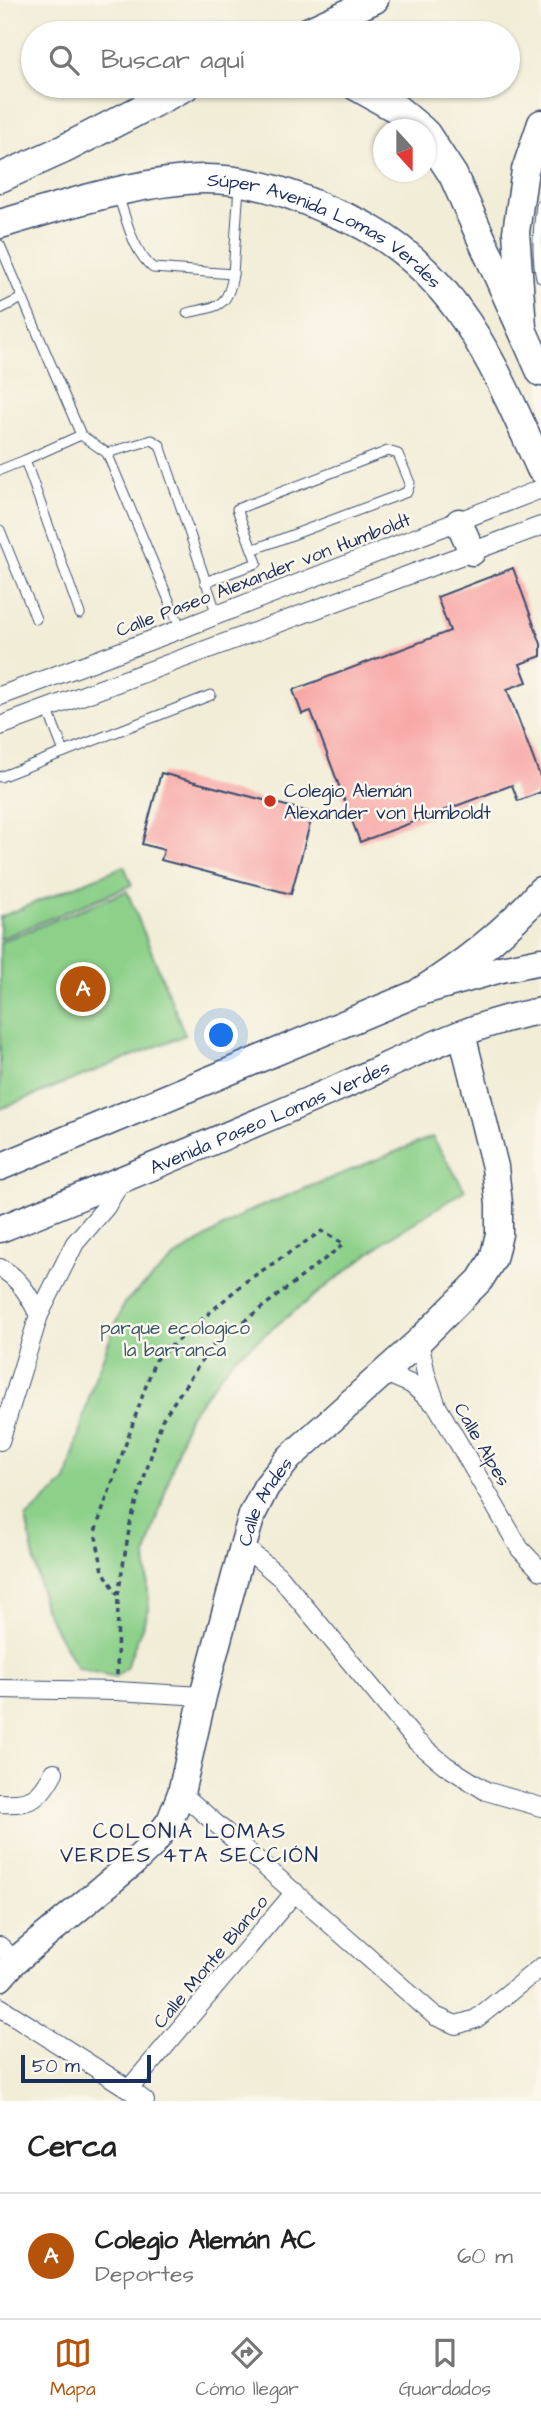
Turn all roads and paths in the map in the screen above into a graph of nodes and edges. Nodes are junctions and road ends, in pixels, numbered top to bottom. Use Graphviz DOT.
graph roads {
  1 [pos="375,0"];
  2 [pos="329,21"];
  3 [pos="162,98"];
  4 [pos="377,98"];
  5 [pos="409,119"];
  6 [pos="541,122"];
  7 [pos="436,150"];
  8 [pos="0,178"];
  9 [pos="240,182"];
  10 [pos="116,190"];
  11 [pos="541,205"];
  12 [pos="2,230"];
  13 [pos="233,274"];
  14 [pos="541,278"];
  15 [pos="22,298"];
  16 [pos="0,309"];
  17 [pos="187,313"];
  18 [pos="523,329"];
  19 [pos="541,372"];
  20 [pos="81,436"];
  21 [pos="107,453"];
  22 [pos="25,460"];
  23 [pos="0,470"];
  24 [pos="541,470"];
  25 [pos="541,489"];
  26 [pos="459,522"];
  27 [pos="541,526"];
  28 [pos="0,530"];
  29 [pos="252,550"];
  30 [pos="472,552"];
  31 [pos="205,582"];
  32 [pos="80,614"];
  33 [pos="217,615"];
  34 [pos="36,619"];
  35 [pos="181,629"];
  36 [pos="211,695"];
  37 [pos="0,696"];
  38 [pos="47,708"];
  39 [pos="0,726"];
  40 [pos="64,752"];
  41 [pos="0,777"];
  42 [pos="541,891"];
  43 [pos="541,961"];
  44 [pos="420,992"];
  45 [pos="541,1010"];
  46 [pos="463,1034"];
  47 [pos="0,1167"];
  48 [pos="122,1180"];
  49 [pos="0,1229"];
  50 [pos="0,1268"];
  51 [pos="39,1315"];
  52 [pos="419,1341"];
  53 [pos="385,1373"];
  54 [pos="437,1406"];
  55 [pos="0,1441"];
  56 [pos="243,1546"];
  57 [pos="541,1571"];
  58 [pos="118,1595"];
  59 [pos="0,1689"];
  60 [pos="116,1691"];
  61 [pos="203,1696"];
  62 [pos="54,1772"];
  63 [pos="181,1793"];
  64 [pos="0,1803"];
  65 [pos="541,1807"];
  66 [pos="295,1892"];
  67 [pos="5,1962"];
  68 [pos="541,1967"];
  69 [pos="0,2007"];
  70 [pos="130,2089"];
  71 [pos="145,2101"];
  1 -- 2 [label="street"];
  3 -- 8 [label="main road"];
  4 -- 5 [label="main road"];
  6 -- 18 [label="street"];
  7 -- 18 [label="main road"];
  9 -- 10 [label="main road, Súper Avenida Lomas Verdes"];
  9 -- 13 [label="lane"];
  9 -- 24 [label="main road, Súper Avenida Lomas Verdes"];
  10 -- 12 [label="main road, Súper Avenida Lomas Verdes"];
  10 -- 13 [label="lane"];
  11 -- 14 [label="lane"];
  12 -- 15 [label="lane"];
  13 -- 17 [label="lane"];
  15 -- 16 [label="lane"];
  15 -- 20 [label="lane"];
  18 -- 19 [label="main road"];
  20 -- 21 [label="lane"];
  20 -- 22 [label="lane"];
  21 -- 31 [label="lane"];
  21 -- 35 [label="lane"];
  22 -- 23 [label="lane"];
  22 -- 32 [label="lane"];
  25 -- 26 [label="street, Calle Paseo Alexander von Humboldt"];
  26 -- 30 [label="street"];
  26 -- 33 [label="street, Calle Paseo Alexander von Humboldt"];
  27 -- 30 [label="street"];
  28 -- 34 [label="lane"];
  29 -- 29 [label="lane"];
  29 -- 31 [label="lane"];
  30 -- 38 [label="street"];
  31 -- 33 [label="lane"];
  33 -- 35 [label="street, Calle Paseo Alexander von Humboldt"];
  35 -- 37 [label="street, Calle Paseo Alexander von Humboldt"];
  36 -- 40 [label="lane"];
  38 -- 39 [label="street"];
  38 -- 40 [label="lane"];
  40 -- 41 [label="lane"];
  42 -- 44 [label="main road"];
  43 -- 44 [label="street"];
  44 -- 47 [label="street"];
  45 -- 46 [label="street, Avenida Paseo Lomas Verdes"];
  46 -- 48 [label="street, Avenida Paseo Lomas Verdes"];
  46 -- 52 [label="street, Calle Andes"];
  48 -- 49 [label="street, Avenida Paseo Lomas Verdes"];
  48 -- 51 [label="street"];
  50 -- 51 [label="street"];
  51 -- 55 [label="street"];
  52 -- 53 [label="street, Calle Andes"];
  52 -- 54 [label="street, Calle Alpes"];
  53 -- 54 [label="street, Calle Alpes"];
  53 -- 56 [label="street, Calle Andes"];
  54 -- 57 [label="street, Calle Alpes"];
  56 -- 61 [label="street, Calle Andes"];
  56 -- 65 [label="street"];
  58 -- 58 [label="path"];
  58 -- 60 [label="path"];
  59 -- 60 [label="street"];
  60 -- 61 [label="street"];
  61 -- 63 [label="street, Calle Andes"];
  62 -- 64 [label="street"];
  63 -- 66 [label="street"];
  63 -- 67 [label="street, Calle Andes"];
  66 -- 68 [label="street"];
  66 -- 70 [label="street, Calle Monte Blanco"];
  69 -- 70 [label="street"];
  70 -- 71 [label="street"];
}
